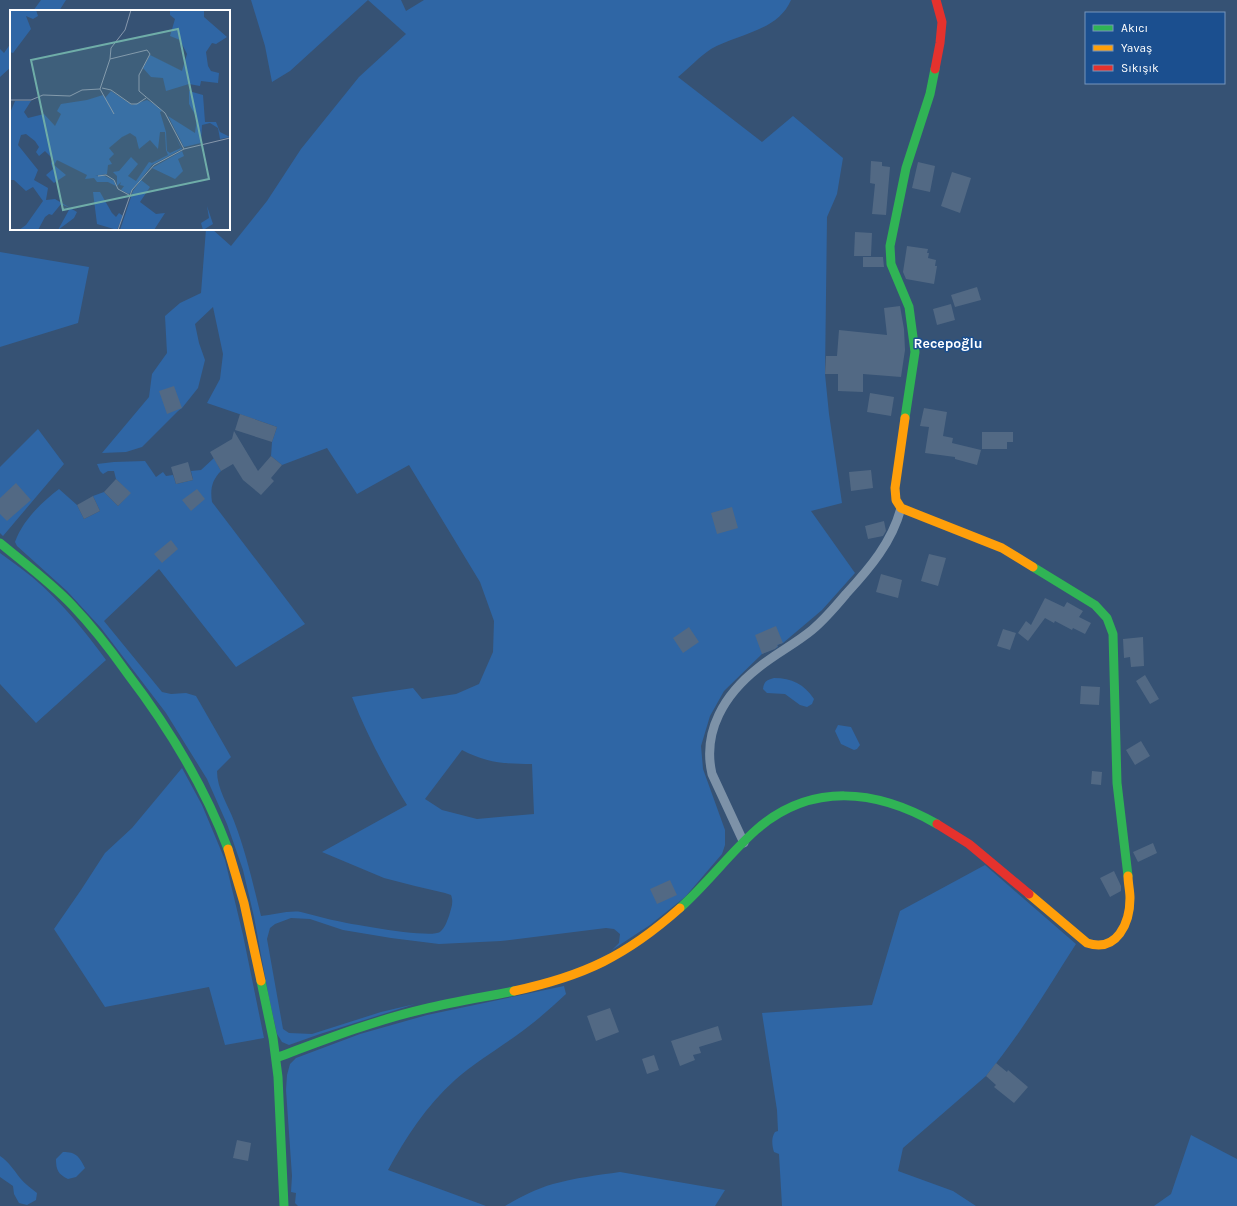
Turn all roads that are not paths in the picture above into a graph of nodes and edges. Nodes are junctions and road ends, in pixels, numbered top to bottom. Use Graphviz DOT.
graph roads {
  1 [pos="936,0"];
  2 [pos="901,508"];
  3 [pos="0,543"];
  4 [pos="744,843"];
  5 [pos="276,1058"];
  6 [pos="284,1206"];
  1 -- 2 [label="street"];
  2 -- 4 [label="street"];
  2 -- 4 [label="street"];
  3 -- 5 [label="street"];
  4 -- 5 [label="street"];
  5 -- 6 [label="street"];
}
